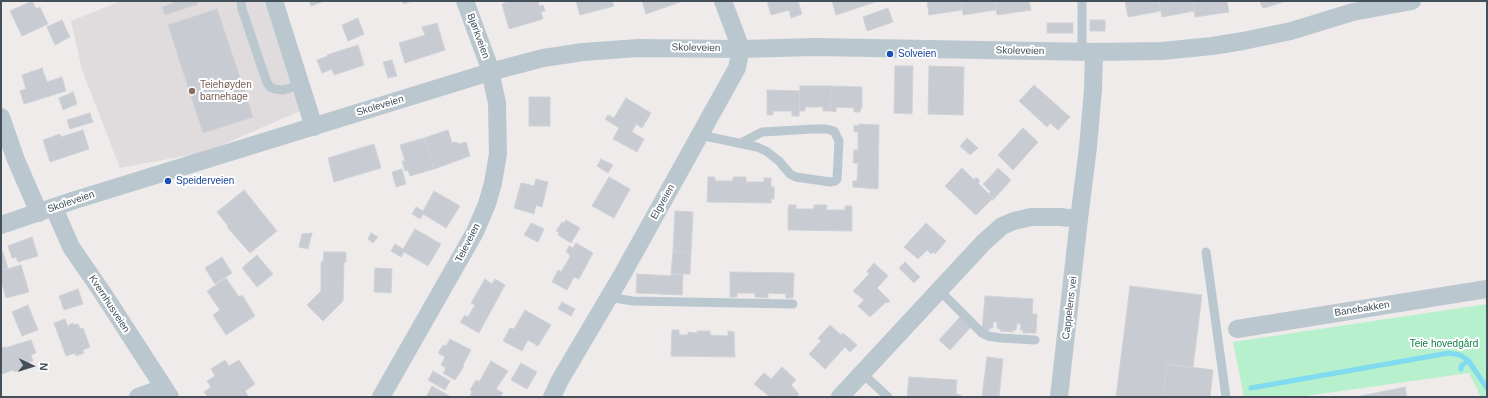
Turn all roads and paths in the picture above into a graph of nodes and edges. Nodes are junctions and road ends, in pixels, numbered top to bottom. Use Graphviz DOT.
graph roads {
  1 [pos="241,1"];
  2 [pos="274,1"];
  3 [pos="465,1"];
  4 [pos="723,1"];
  5 [pos="1082,1"];
  6 [pos="1412,1"];
  7 [pos="741,49"];
  8 [pos="1088,52"];
  9 [pos="490,72"];
  10 [pos="300,85"];
  11 [pos="1,116"];
  12 [pos="314,127"];
  13 [pos="700,135"];
  14 [pos="741,143"];
  15 [pos="47,210"];
  16 [pos="1079,219"];
  17 [pos="1,225"];
  18 [pos="1206,252"];
  19 [pos="1487,289"];
  20 [pos="939,290"];
  21 [pos="608,297"];
  22 [pos="793,304"];
  23 [pos="1237,329"];
  24 [pos="1035,340"];
  25 [pos="862,374"];
  26 [pos="167,392"];
  27 [pos="138,397"];
  28 [pos="381,397"];
  29 [pos="552,397"];
  30 [pos="840,397"];
  31 [pos="888,397"];
  32 [pos="1059,397"];
  33 [pos="1226,397"];
  1 -- 10 [label="lane"];
  2 -- 10 [label="street"];
  3 -- 9 [label="street, Bjørkveien"];
  4 -- 7 [label="street"];
  5 -- 8 [label="lane"];
  6 -- 8 [label="street, Skoleveien"];
  7 -- 8 [label="street, Skoleveien"];
  7 -- 9 [label="street, Skoleveien"];
  7 -- 13 [label="street, Elgveien"];
  8 -- 16 [label="street"];
  9 -- 12 [label="street, Skoleveien"];
  9 -- 28 [label="street, Teieveien"];
  10 -- 12 [label="street"];
  11 -- 15 [label="street, Kvernhusveien"];
  12 -- 15 [label="street, Skoleveien"];
  13 -- 14 [label="lane"];
  13 -- 21 [label="street, Elgveien"];
  14 -- 14 [label="lane"];
  15 -- 17 [label="street, Skoleveien"];
  15 -- 26 [label="street, Kvernhusveien"];
  16 -- 20 [label="street"];
  16 -- 32 [label="street, Cappelens vei"];
  18 -- 33 [label="lane"];
  19 -- 23 [label="street, Banebakken"];
  20 -- 24 [label="lane"];
  20 -- 25 [label="street"];
  21 -- 22 [label="lane"];
  21 -- 29 [label="street, Elgveien"];
  25 -- 30 [label="street"];
  25 -- 31 [label="lane"];
  26 -- 27 [label="street"];
}
